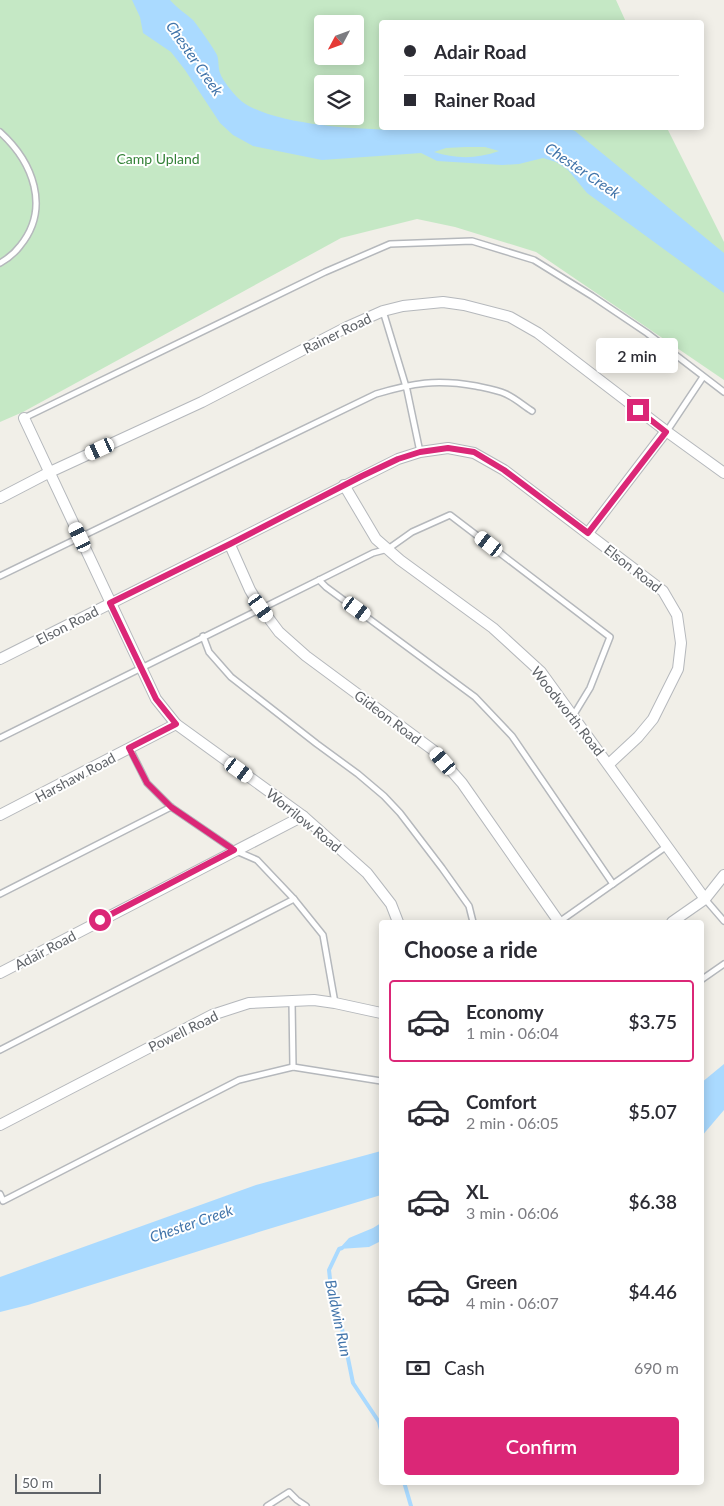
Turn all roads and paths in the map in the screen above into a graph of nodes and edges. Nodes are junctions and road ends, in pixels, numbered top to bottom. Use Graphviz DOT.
graph roads {
  1 [pos="0,132"];
  2 [pos="0,263"];
  3 [pos="383,310"];
  4 [pos="703,377"];
  5 [pos="406,385"];
  6 [pos="724,392"];
  7 [pos="532,411"];
  8 [pos="24,418"];
  9 [pos="666,432"];
  10 [pos="420,452"];
  11 [pos="50,472"];
  12 [pos="724,473"];
  13 [pos="344,485"];
  14 [pos="0,498"];
  15 [pos="588,533"];
  16 [pos="80,537"];
  17 [pos="230,544"];
  18 [pos="388,550"];
  19 [pos="0,576"];
  20 [pos="319,580"];
  21 [pos="110,603"];
  22 [pos="261,608"];
  23 [pos="203,636"];
  24 [pos="0,659"];
  25 [pos="140,667"];
  26 [pos="573,716"];
  27 [pos="176,724"];
  28 [pos="0,738"];
  29 [pos="129,748"];
  30 [pos="609,764"];
  31 [pos="171,807"];
  32 [pos="0,816"];
  33 [pos="303,816"];
  34 [pos="667,846"];
  35 [pos="234,850"];
  36 [pos="724,875"];
  37 [pos="613,884"];
  38 [pos="0,894"];
  39 [pos="294,899"];
  40 [pos="705,899"];
  41 [pos="397,920"];
  42 [pos="473,920"];
  43 [pos="558,920"];
  44 [pos="562,920"];
  45 [pos="675,920"];
  46 [pos="724,921"];
  47 [pos="724,964"];
  48 [pos="0,973"];
  49 [pos="704,978"];
  50 [pos="292,1002"];
  51 [pos="335,1002"];
  52 [pos="379,1012"];
  53 [pos="0,1050"];
  54 [pos="293,1067"];
  55 [pos="379,1081"];
  56 [pos="0,1125"];
  57 [pos="0,1194"];
  58 [pos="267,1506"];
  59 [pos="306,1506"];
  1 -- 2 [label="lane"];
  3 -- 5 [label="lane"];
  3 -- 9 [label="street, Rainer Road"];
  3 -- 11 [label="street, Rainer Road"];
  4 -- 6 [label="lane"];
  4 -- 8 [label="lane"];
  4 -- 9 [label="lane"];
  5 -- 7 [label="lane"];
  5 -- 10 [label="lane"];
  5 -- 16 [label="lane"];
  8 -- 11 [label="street, Worrilow Road"];
  9 -- 12 [label="street"];
  9 -- 15 [label="street"];
  10 -- 13 [label="street, Elson Road"];
  10 -- 15 [label="street, Elson Road"];
  11 -- 14 [label="street, Rainer Road"];
  11 -- 16 [label="street, Worrilow Road"];
  13 -- 17 [label="street, Elson Road"];
  13 -- 18 [label="street, Woodworth Road"];
  15 -- 30 [label="street, Elson Road"];
  16 -- 19 [label="lane"];
  16 -- 21 [label="street, Worrilow Road"];
  17 -- 21 [label="street, Elson Road"];
  17 -- 22 [label="street, Gideon Road"];
  18 -- 20 [label="lane"];
  18 -- 26 [label="street, Woodworth Road"];
  18 -- 26 [label="lane"];
  20 -- 22 [label="lane"];
  20 -- 37 [label="lane"];
  21 -- 24 [label="street, Elson Road"];
  21 -- 25 [label="street, Worrilow Road"];
  22 -- 23 [label="lane"];
  22 -- 43 [label="street, Gideon Road"];
  23 -- 25 [label="lane"];
  23 -- 42 [label="lane"];
  25 -- 27 [label="street, Worrilow Road"];
  25 -- 28 [label="lane"];
  26 -- 30 [label="street, Woodworth Road"];
  27 -- 29 [label="street, Harshaw Road"];
  27 -- 33 [label="street, Worrilow Road"];
  29 -- 31 [label="lane"];
  29 -- 32 [label="street, Harshaw Road"];
  30 -- 34 [label="street, Woodworth Road"];
  31 -- 35 [label="lane"];
  31 -- 38 [label="lane"];
  33 -- 35 [label="street, Adair Road"];
  33 -- 41 [label="street, Worrilow Road"];
  34 -- 37 [label="lane"];
  34 -- 40 [label="street, Woodworth Road"];
  35 -- 39 [label="lane"];
  35 -- 48 [label="street, Adair Road"];
  36 -- 40 [label="street"];
  37 -- 44 [label="lane"];
  39 -- 51 [label="lane"];
  39 -- 53 [label="lane"];
  40 -- 45 [label="street"];
  40 -- 46 [label="lane, Woodworth Road"];
  47 -- 49 [label="lane"];
  50 -- 51 [label="street, Powell Road"];
  50 -- 54 [label="lane"];
  50 -- 56 [label="street, Powell Road"];
  51 -- 52 [label="street, Powell Road"];
  54 -- 55 [label="lane"];
  54 -- 57 [label="lane"];
  58 -- 59 [label="lane"];
}
